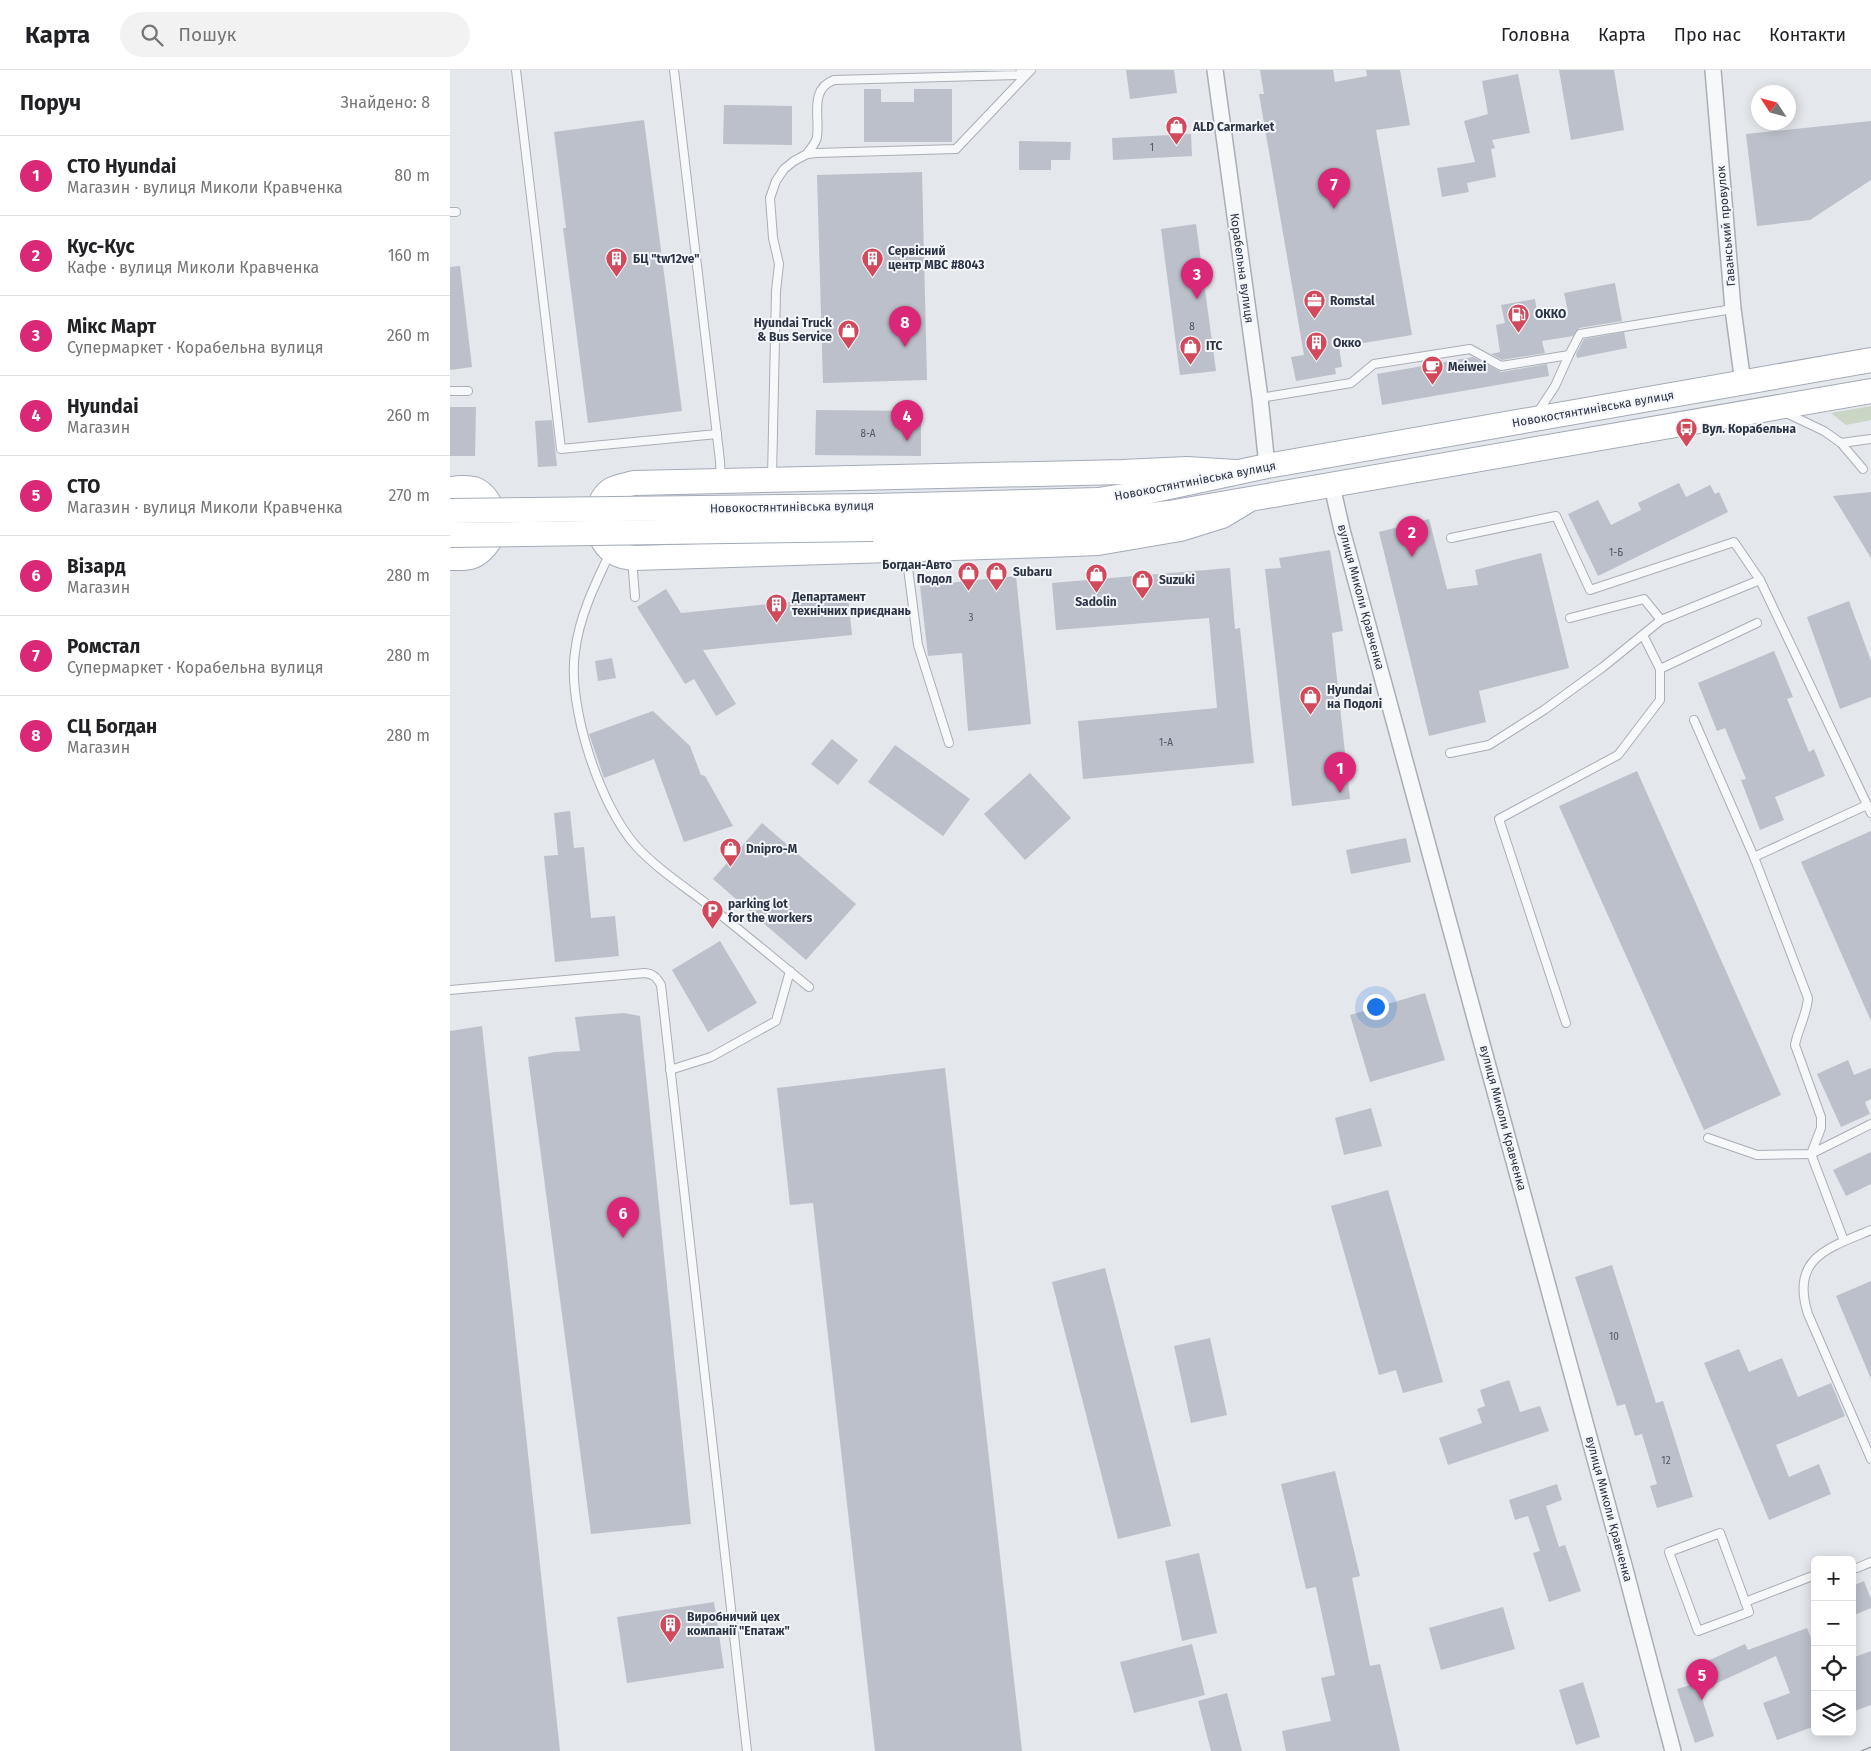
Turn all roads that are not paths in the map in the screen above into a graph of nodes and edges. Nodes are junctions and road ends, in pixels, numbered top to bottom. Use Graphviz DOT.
graph roads {
  1 [pos="516,70"];
  2 [pos="674,70"];
  3 [pos="1023,70"];
  4 [pos="1031,70"];
  5 [pos="1215,70"];
  6 [pos="1712,70"];
  7 [pos="807,154"];
  8 [pos="1733,309"];
  9 [pos="1568,355"];
  10 [pos="1870,359"];
  11 [pos="1743,383"];
  12 [pos="450,391"];
  13 [pos="468,391"];
  14 [pos="1871,391"];
  15 [pos="1260,398"];
  16 [pos="1775,408"];
  17 [pos="1533,419"];
  18 [pos="717,434"];
  19 [pos="1871,439"];
  20 [pos="1841,443"];
  21 [pos="1267,466"];
  22 [pos="1863,469"];
  23 [pos="1235,472"];
  24 [pos="772,481"];
  25 [pos="721,482"];
  26 [pos="1332,486"];
  27 [pos="450,488"];
  28 [pos="1246,501"];
  29 [pos="450,511"];
  30 [pos="874,517"];
  31 [pos="450,535"];
  32 [pos="1450,538"];
  33 [pos="906,549"];
  34 [pos="611,551"];
  35 [pos="450,558"];
  36 [pos="634,558"];
  37 [pos="1760,580"];
  38 [pos="635,597"];
  39 [pos="1570,618"];
  40 [pos="1661,620"];
  41 [pos="1757,623"];
  42 [pos="1643,635"];
  43 [pos="1660,670"];
  44 [pos="1694,720"];
  45 [pos="948,744"];
  46 [pos="1450,753"];
  47 [pos="1867,805"];
  48 [pos="1871,813"];
  49 [pos="1754,857"];
  50 [pos="790,971"];
  51 [pos="809,987"];
  52 [pos="450,990"];
  53 [pos="1566,1023"];
  54 [pos="670,1070"];
  55 [pos="1871,1124"];
  56 [pos="1708,1138"];
  57 [pos="1811,1154"];
  58 [pos="1871,1230"];
  59 [pos="1844,1241"];
  60 [pos="1871,1459"];
  61 [pos="1871,1562"];
  62 [pos="1856,1568"];
  63 [pos="1811,1577"];
  64 [pos="1745,1602"];
  65 [pos="747,1751"];
  66 [pos="1673,1751"];
  1 -- 18 [label="lane"];
  2 -- 18 [label="lane"];
  3 -- 7 [label="lane"];
  4 -- 7 [label="lane"];
  5 -- 15 [label="street, Корабельна вулиця"];
  6 -- 8 [label="street, Гаванський провулок"];
  7 -- 24 [label="lane"];
  8 -- 9 [label="lane"];
  8 -- 11 [label="street, Гаванський провулок"];
  9 -- 15 [label="lane"];
  9 -- 17 [label="lane"];
  10 -- 11 [label="main road, Новокостянтинівська вулиця"];
  11 -- 17 [label="main road, Новокостянтинівська вулиця"];
  12 -- 13 [label="lane"];
  14 -- 16 [label="main road, Новокостянтинівська вулиця"];
  15 -- 21 [label="street, Корабельна вулиця"];
  16 -- 20 [label="lane"];
  16 -- 26 [label="main road, Новокостянтинівська вулиця"];
  17 -- 21 [label="main road, Новокостянтинівська вулиця"];
  18 -- 25 [label="lane"];
  19 -- 20 [label="lane"];
  20 -- 22 [label="lane"];
  21 -- 23 [label="main road, Новокостянтинівська вулиця"];
  23 -- 24 [label="main road"];
  23 -- 30 [label="main road, Новокостянтинівська вулиця"];
  24 -- 25 [label="main road"];
  25 -- 34 [label="main road"];
  26 -- 28 [label="main road, Новокостянтинівська вулиця"];
  26 -- 66 [label="street, вулиця Миколи Кравченка"];
  27 -- 35 [label="main road"];
  28 -- 30 [label="main road, Новокостянтинівська вулиця"];
  28 -- 33 [label="main road"];
  29 -- 30 [label="main road, Новокостянтинівська вулиця, bridge"];
  30 -- 31 [label="main road, Новокостянтинівська вулиця, bridge"];
  32 -- 37 [label="lane"];
  33 -- 36 [label="main road"];
  33 -- 45 [label="lane"];
  34 -- 36 [label="main road"];
  34 -- 50 [label="lane"];
  36 -- 38 [label="lane"];
  37 -- 40 [label="lane"];
  37 -- 47 [label="lane"];
  39 -- 40 [label="lane"];
  40 -- 42 [label="lane"];
  41 -- 43 [label="lane"];
  42 -- 43 [label="lane"];
  42 -- 46 [label="lane"];
  43 -- 53 [label="lane"];
  44 -- 49 [label="lane"];
  47 -- 48 [label="lane"];
  47 -- 49 [label="lane"];
  49 -- 57 [label="lane"];
  50 -- 51 [label="lane"];
  50 -- 54 [label="lane"];
  52 -- 54 [label="lane"];
  54 -- 65 [label="lane"];
  55 -- 57 [label="lane"];
  56 -- 57 [label="lane"];
  57 -- 59 [label="lane"];
  58 -- 59 [label="lane"];
  59 -- 60 [label="lane"];
  61 -- 62 [label="lane"];
  63 -- 64 [label="lane"];
  64 -- 64 [label="lane"];
}
